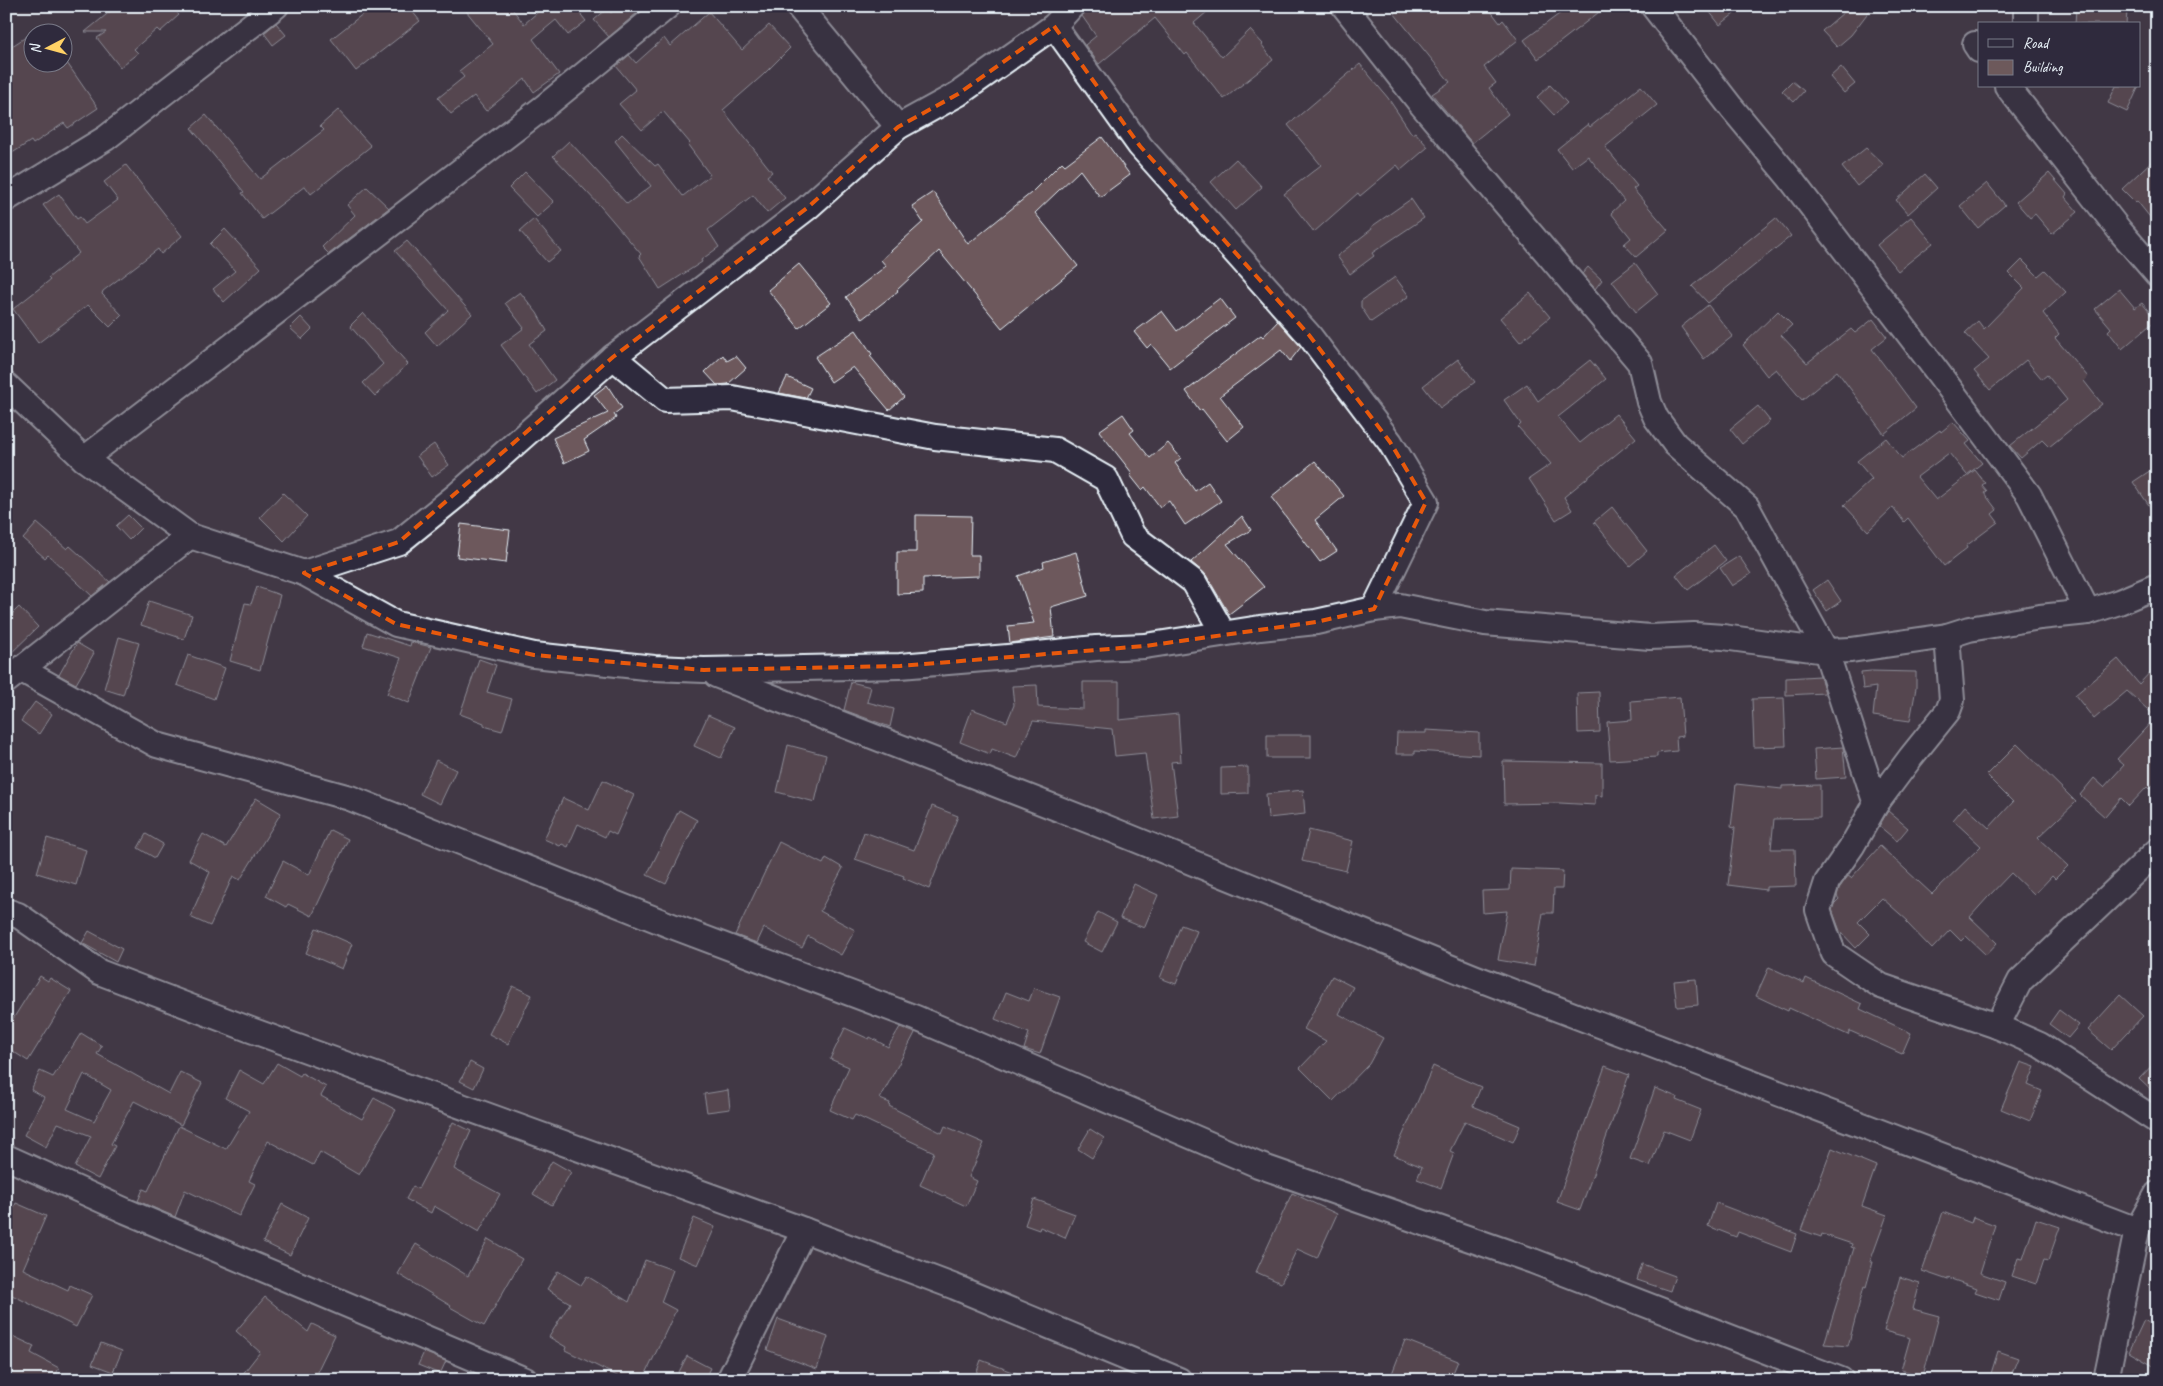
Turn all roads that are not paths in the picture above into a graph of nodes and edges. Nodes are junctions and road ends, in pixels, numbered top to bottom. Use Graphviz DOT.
graph roads {
  1 [pos="276,6"];
  2 [pos="668,6"];
  3 [pos="798,6"];
  4 [pos="1072,6"];
  5 [pos="1344,6"];
  6 [pos="1653,6"];
  7 [pos="2026,6"];
  8 [pos="2026,22"];
  9 [pos="1054,26"];
  10 [pos="2009,88"];
  11 [pos="898,127"];
  12 [pos="6,199"];
  13 [pos="2157,274"];
  14 [pos="613,357"];
  15 [pos="6,385"];
  16 [pos="84,459"];
  17 [pos="190,536"];
  18 [pos="304,573"];
  19 [pos="2157,586"];
  20 [pos="1374,609"];
  21 [pos="2088,612"];
  22 [pos="1223,633"];
  23 [pos="1948,636"];
  24 [pos="1826,651"];
  25 [pos="704,670"];
  26 [pos="14,676"];
  27 [pos="1876,804"];
  28 [pos="2157,851"];
  29 [pos="6,911"];
  30 [pos="1997,1026"];
  31 [pos="2157,1121"];
  32 [pos="6,1157"];
  33 [pos="2157,1194"];
  34 [pos="804,1230"];
  35 [pos="2137,1230"];
  36 [pos="525,1380"];
  37 [pos="729,1380"];
  38 [pos="1179,1380"];
  39 [pos="1841,1380"];
  40 [pos="2106,1380"];
  1 -- 12 [label="street"];
  2 -- 16 [label="street"];
  3 -- 11 [label="street"];
  4 -- 9 [label="street"];
  5 -- 24 [label="street"];
  6 -- 21 [label="street"];
  7 -- 8 [label="street"];
  9 -- 11 [label="street"];
  9 -- 20 [label="street"];
  10 -- 13 [label="street"];
  11 -- 14 [label="street"];
  14 -- 18 [label="street"];
  14 -- 22 [label="street"];
  15 -- 16 [label="street"];
  16 -- 17 [label="street"];
  17 -- 18 [label="street"];
  17 -- 26 [label="street"];
  18 -- 25 [label="street"];
  19 -- 21 [label="street"];
  20 -- 22 [label="street"];
  20 -- 24 [label="street"];
  21 -- 23 [label="street"];
  22 -- 25 [label="street"];
  23 -- 24 [label="street"];
  23 -- 27 [label="street"];
  24 -- 27 [label="street"];
  25 -- 35 [label="street"];
  26 -- 39 [label="street"];
  27 -- 30 [label="street"];
  28 -- 30 [label="street"];
  29 -- 34 [label="street"];
  30 -- 31 [label="street"];
  32 -- 36 [label="street"];
  33 -- 35 [label="street"];
  34 -- 37 [label="street"];
  34 -- 38 [label="street"];
  35 -- 40 [label="street"];
}
